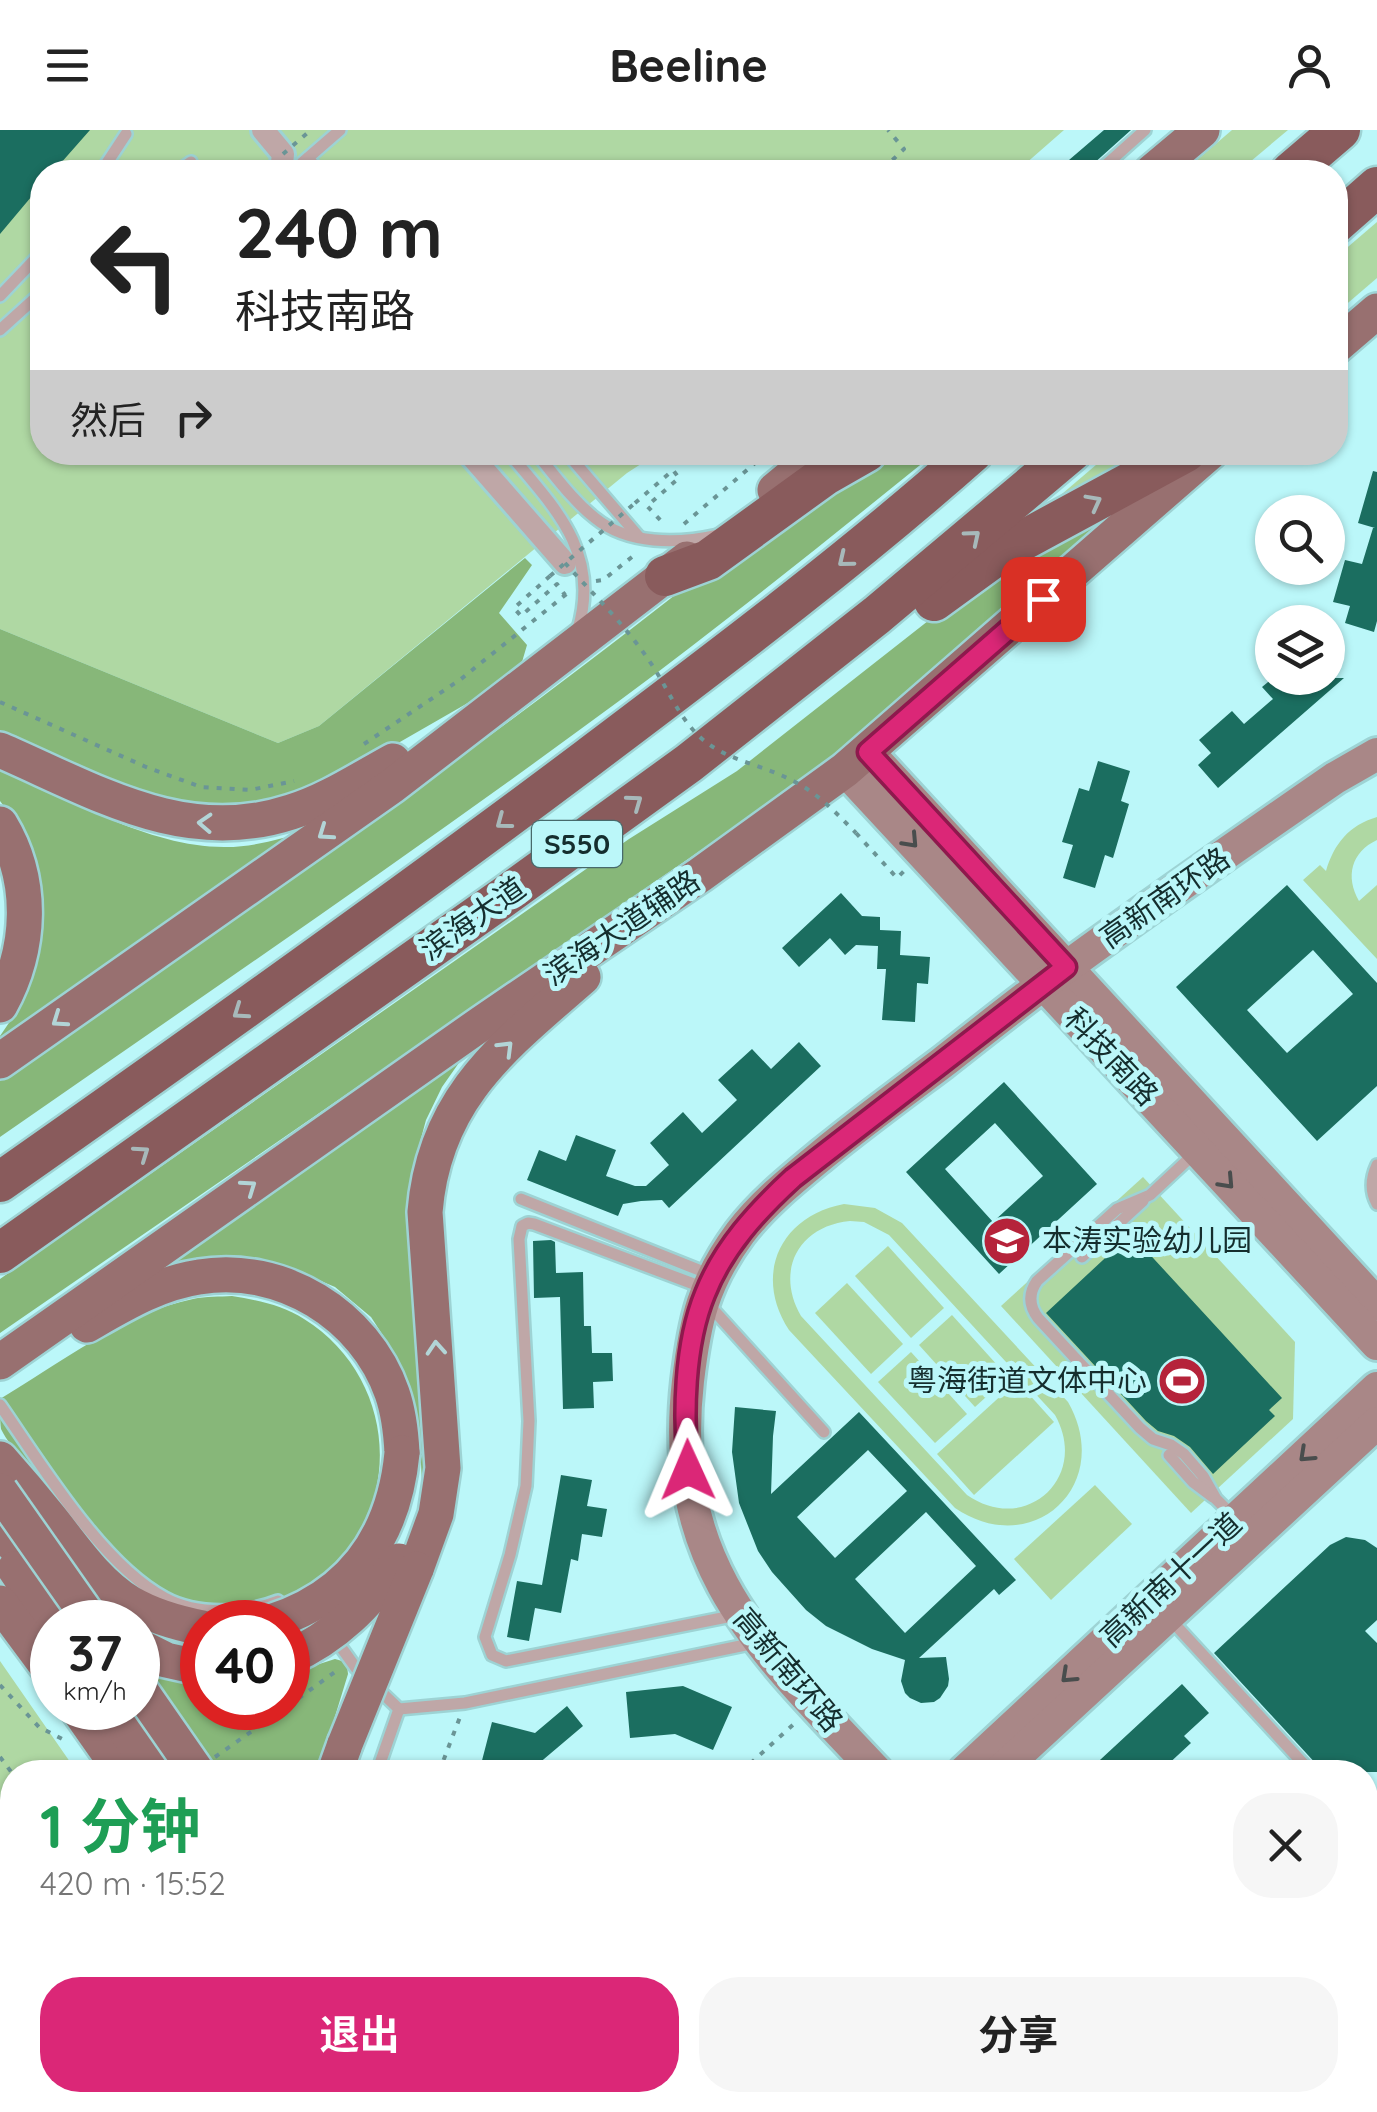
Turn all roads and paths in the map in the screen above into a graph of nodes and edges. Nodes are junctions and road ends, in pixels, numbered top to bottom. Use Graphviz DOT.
graph roads {
  1 [pos="263,130"];
  2 [pos="311,130"];
  3 [pos="340,130"];
  4 [pos="888,130"];
  5 [pos="1144,130"];
  6 [pos="1202,130"];
  7 [pos="1340,130"];
  8 [pos="126,134"];
  9 [pos="109,160"];
  10 [pos="292,160"];
  11 [pos="295,160"];
  12 [pos="297,160"];
  13 [pos="892,160"];
  14 [pos="1111,160"];
  15 [pos="1166,160"];
  16 [pos="1305,160"];
  17 [pos="1377,187"];
  18 [pos="1348,213"];
  19 [pos="30,265"];
  20 [pos="0,296"];
  21 [pos="30,303"];
  22 [pos="0,330"];
  23 [pos="478,465"];
  24 [pos="519,465"];
  25 [pos="548,465"];
  26 [pos="576,465"];
  27 [pos="753,465"];
  28 [pos="805,465"];
  29 [pos="843,465"];
  30 [pos="958,465"];
  31 [pos="1056,465"];
  32 [pos="1163,465"];
  33 [pos="1195,465"];
  34 [pos="648,554"];
  35 [pos="561,574"];
  36 [pos="602,580"];
  37 [pos="575,587"];
  38 [pos="565,594"];
  39 [pos="556,661"];
  40 [pos="0,702"];
  41 [pos="362,746"];
  42 [pos="0,750"];
  43 [pos="1377,754"];
  44 [pos="856,761"];
  45 [pos="689,762"];
  46 [pos="303,779"];
  47 [pos="0,824"];
  48 [pos="700,875"];
  49 [pos="897,878"];
  50 [pos="1055,976"];
  51 [pos="0,1005"];
  52 [pos="0,1061"];
  53 [pos="1198,1150"];
  54 [pos="1377,1165"];
  55 [pos="15,1172"];
  56 [pos="1150,1195"];
  57 [pos="521,1199"];
  58 [pos="1377,1204"];
  59 [pos="0,1253"];
  60 [pos="1082,1257"];
  61 [pos="707,1288"];
  62 [pos="1377,1304"];
  63 [pos="1377,1344"];
  64 [pos="0,1362"];
  65 [pos="0,1380"];
  66 [pos="1377,1388"];
  67 [pos="0,1405"];
  68 [pos="1377,1423"];
  69 [pos="824,1432"];
  70 [pos="1169,1456"];
  71 [pos="0,1458"];
  72 [pos="0,1490"];
  73 [pos="1226,1509"];
  74 [pos="0,1531"];
  75 [pos="0,1548"];
  76 [pos="407,1565"];
  77 [pos="301,1592"];
  78 [pos="36,1600"];
  79 [pos="68,1600"];
  80 [pos="79,1600"];
  81 [pos="0,1603"];
  82 [pos="180,1603"];
  83 [pos="310,1606"];
  84 [pos="740,1615"];
  85 [pos="1168,1617"];
  86 [pos="180,1624"];
  87 [pos="759,1642"];
  88 [pos="30,1643"];
  89 [pos="310,1648"];
  90 [pos="350,1661"];
  91 [pos="0,1685"];
  92 [pos="310,1689"];
  93 [pos="465,1703"];
  94 [pos="815,1706"];
  95 [pos="399,1709"];
  96 [pos="160,1715"];
  97 [pos="30,1717"];
  98 [pos="44,1730"];
  99 [pos="71,1730"];
  100 [pos="86,1730"];
  101 [pos="122,1730"];
  102 [pos="253,1730"];
  103 [pos="340,1758"];
  104 [pos="129,1760"];
  105 [pos="138,1760"];
  106 [pos="197,1760"];
  107 [pos="213,1760"];
  108 [pos="381,1760"];
  109 [pos="444,1760"];
  110 [pos="754,1760"];
  111 [pos="866,1760"];
  112 [pos="976,1760"];
  113 [pos="1012,1760"];
  114 [pos="1301,1760"];
  1 -- 10 [label="street"];
  2 -- 11 [label="path, bridge"];
  3 -- 12 [label="lane"];
  4 -- 13 [label="path"];
  5 -- 14 [label="lane"];
  6 -- 15 [label="main road"];
  7 -- 16 [label="highway"];
  8 -- 9 [label="lane"];
  17 -- 18 [label="highway"];
  19 -- 20 [label="lane"];
  21 -- 22 [label="lane"];
  23 -- 35 [label="street"];
  24 -- 39 [label="lane"];
  25 -- 34 [label="lane"];
  26 -- 34 [label="lane"];
  27 -- 35 [label="path, bridge"];
  28 -- 34 [label="main road"];
  29 -- 34 [label="highway"];
  30 -- 55 [label="highway, 滨海大道 / S550, one-way"];
  45 -- 31 [label="highway, 滨海大道 / S550, one-way"];
  45 -- 32 [label="highway, one-way"];
  33 -- 44 [label="main road, 滨海大道辅路"];
  34 -- 36 [label="path"];
  34 -- 39 [label="main road"];
  35 -- 35 [label="path, bridge"];
  35 -- 38 [label="path"];
  35 -- 49 [label="path, bridge"];
  37 -- 38 [label="path"];
  38 -- 41 [label="path"];
  39 -- 42 [label="main road, one-way"];
  39 -- 52 [label="main road, one-way"];
  40 -- 46 [label="path"];
  43 -- 50 [label="street, 高新南环路"];
  44 -- 48 [label="main road, 滨海大道辅路"];
  44 -- 50 [label="street, 科技南路"];
  59 -- 45 [label="highway, 滨海大道 / S550, one-way"];
  47 -- 51 [label="main road"];
  64 -- 48 [label="main road, 滨海大道辅路, one-way"];
  76 -- 48 [label="main road, one-way"];
  50 -- 53 [label="street, 科技南路"];
  50 -- 61 [label="street, 高新南环路"];
  50 -- 62 [label="street, 科技南路"];
  53 -- 56 [label="lane"];
  53 -- 63 [label="street, 科技南路, one-way"];
  54 -- 58 [label="lane"];
  56 -- 60 [label="lane"];
  56 -- 73 [label="lane"];
  57 -- 61 [label="lane"];
  61 -- 69 [label="lane"];
  61 -- 84 [label="street, 高新南环路"];
  61 -- 84 [label="lane"];
  65 -- 83 [label="main road, bridge"];
  66 -- 73 [label="street, 高新南十一道, one-way"];
  67 -- 82 [label="lane"];
  68 -- 85 [label="street, 高新南十一道"];
  70 -- 73 [label="lane"];
  71 -- 86 [label="main road"];
  72 -- 80 [label="main road, bridge"];
  73 -- 112 [label="street, 高新南十一道, one-way"];
  74 -- 79 [label="main road"];
  75 -- 78 [label="main road"];
  76 -- 89 [label="main road, bridge"];
  76 -- 103 [label="main road, bridge"];
  77 -- 90 [label="lane"];
  81 -- 88 [label="main road"];
  84 -- 87 [label="street, 高新南环路"];
  85 -- 113 [label="street, 高新南十一道"];
  85 -- 114 [label="lane"];
  87 -- 93 [label="lane"];
  87 -- 94 [label="street, 高新南环路"];
  90 -- 92 [label="path"];
  90 -- 95 [label="lane"];
  91 -- 97 [label="path"];
  93 -- 95 [label="lane"];
  93 -- 109 [label="path"];
  94 -- 110 [label="path"];
  94 -- 111 [label="street, 高新南环路"];
  95 -- 108 [label="lane"];
  96 -- 106 [label="main road, bridge"];
  98 -- 99 [label="path"];
  100 -- 104 [label="main road"];
  101 -- 105 [label="main road"];
  102 -- 107 [label="path"];
}
